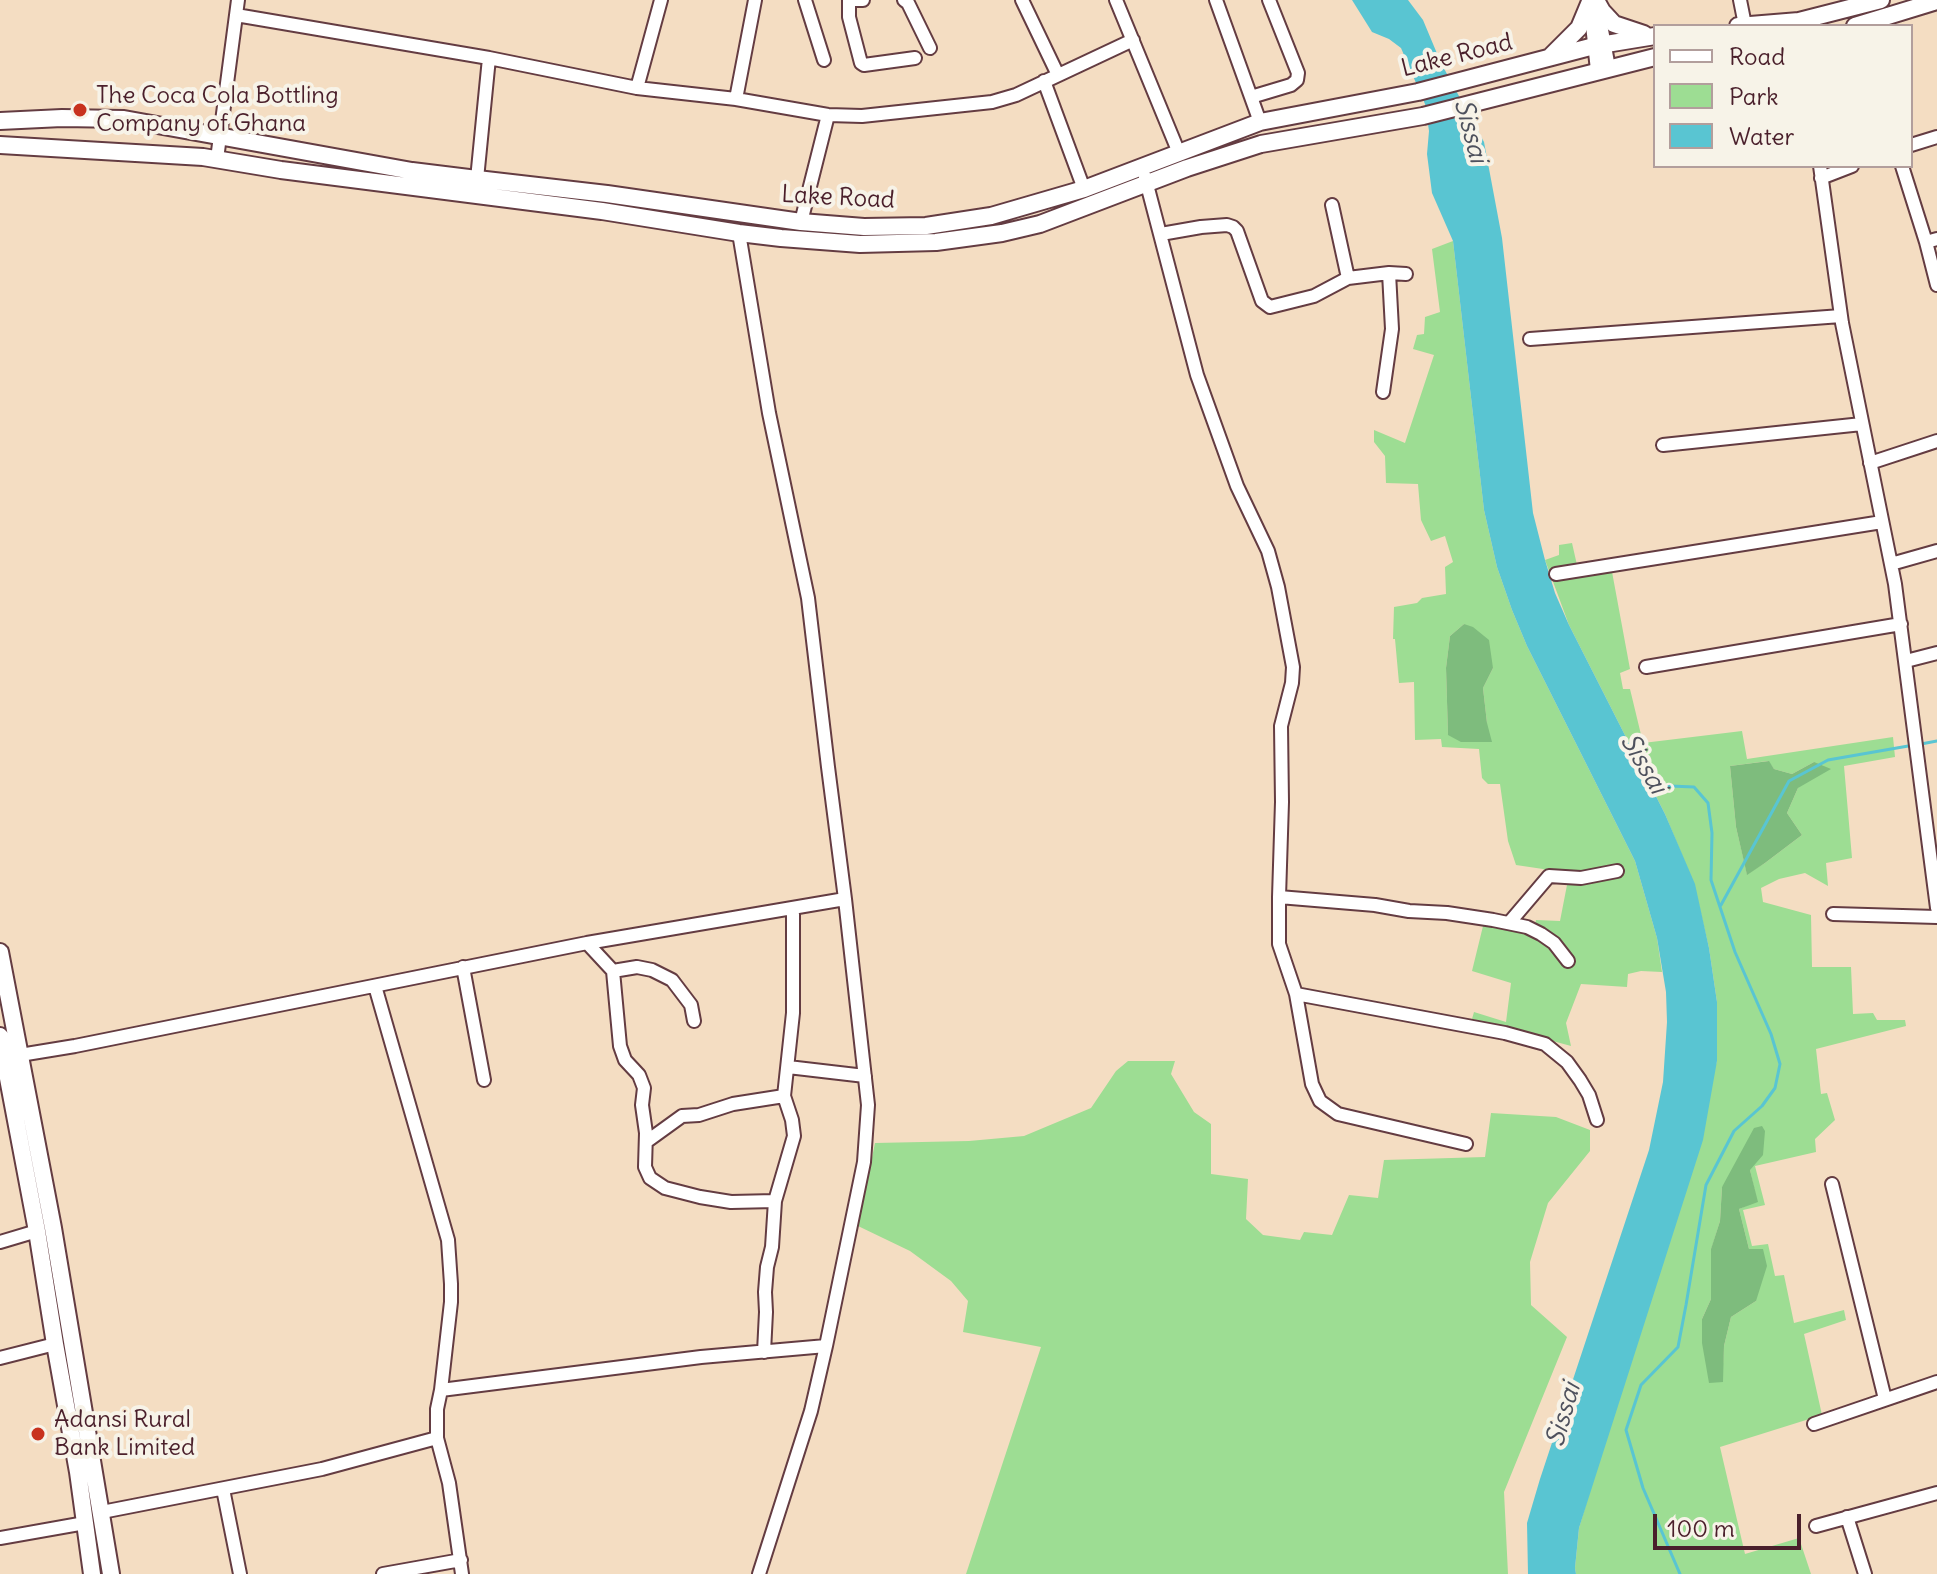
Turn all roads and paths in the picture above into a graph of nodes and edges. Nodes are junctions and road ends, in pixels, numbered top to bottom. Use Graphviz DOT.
graph roads {
  1 [pos="238,0"];
  2 [pos="661,0"];
  3 [pos="755,0"];
  4 [pos="805,0"];
  5 [pos="850,0"];
  6 [pos="863,0"];
  7 [pos="904,0"];
  8 [pos="1022,0"];
  9 [pos="1116,0"];
  10 [pos="1216,0"];
  11 [pos="1269,0"];
  12 [pos="1740,0"];
  13 [pos="1881,0"];
  14 [pos="1593,1"];
  15 [pos="1937,1"];
  16 [pos="236,15"];
  17 [pos="1745,24"];
  18 [pos="1799,24"];
  19 [pos="1862,24"];
  20 [pos="1653,36"];
  21 [pos="1653,36"];
  22 [pos="1133,40"];
  23 [pos="1599,45"];
  24 [pos="930,48"];
  25 [pos="1653,57"];
  26 [pos="489,58"];
  27 [pos="915,58"];
  28 [pos="1549,58"];
  29 [pos="824,60"];
  30 [pos="1603,69"];
  31 [pos="1058,75"];
  32 [pos="1044,81"];
  33 [pos="637,88"];
  34 [pos="1251,97"];
  35 [pos="736,99"];
  36 [pos="828,115"];
  37 [pos="0,121"];
  38 [pos="1260,122"];
  39 [pos="219,137"];
  40 [pos="1937,137"];
  41 [pos="1913,144"];
  42 [pos="0,145"];
  43 [pos="1179,153"];
  44 [pos="217,159"];
  45 [pos="1841,168"];
  46 [pos="1903,168"];
  47 [pos="1820,172"];
  48 [pos="1145,175"];
  49 [pos="477,179"];
  50 [pos="1084,189"];
  51 [pos="1332,205"];
  52 [pos="801,222"];
  53 [pos="739,233"];
  54 [pos="1161,234"];
  55 [pos="1932,240"];
  56 [pos="1389,273"];
  57 [pos="1406,274"];
  58 [pos="1348,278"];
  59 [pos="1937,285"];
  60 [pos="1841,316"];
  61 [pos="1530,339"];
  62 [pos="1383,392"];
  63 [pos="1862,424"];
  64 [pos="1937,441"];
  65 [pos="1663,445"];
  66 [pos="1870,463"];
  67 [pos="1882,522"];
  68 [pos="1937,551"];
  69 [pos="1891,564"];
  70 [pos="1556,574"];
  71 [pos="1901,624"];
  72 [pos="1937,653"];
  73 [pos="1906,661"];
  74 [pos="1646,667"];
  75 [pos="1617,871"];
  76 [pos="1279,897"];
  77 [pos="845,899"];
  78 [pos="1937,905"];
  79 [pos="793,909"];
  80 [pos="1833,914"];
  81 [pos="1937,917"];
  82 [pos="1509,923"];
  83 [pos="587,943"];
  84 [pos="0,952"];
  85 [pos="1568,961"];
  86 [pos="463,967"];
  87 [pos="613,971"];
  88 [pos="375,986"];
  89 [pos="1296,994"];
  90 [pos="694,1021"];
  91 [pos="0,1036"];
  92 [pos="12,1057"];
  93 [pos="788,1067"];
  94 [pos="865,1076"];
  95 [pos="484,1080"];
  96 [pos="784,1096"];
  97 [pos="1597,1120"];
  98 [pos="646,1142"];
  99 [pos="1466,1144"];
  100 [pos="1832,1184"];
  101 [pos="775,1201"];
  102 [pos="37,1231"];
  103 [pos="0,1242"];
  104 [pos="55,1344"];
  105 [pos="826,1346"];
  106 [pos="764,1352"];
  107 [pos="0,1358"];
  108 [pos="1937,1382"];
  109 [pos="441,1390"];
  110 [pos="1885,1399"];
  111 [pos="1814,1424"];
  112 [pos="437,1438"];
  113 [pos="223,1489"];
  114 [pos="1937,1493"];
  115 [pos="102,1512"];
  116 [pos="1847,1517"];
  117 [pos="85,1523"];
  118 [pos="1816,1526"];
  119 [pos="0,1538"];
  120 [pos="461,1560"];
  121 [pos="92,1574"];
  122 [pos="111,1574"];
  123 [pos="240,1574"];
  124 [pos="383,1574"];
  125 [pos="462,1574"];
  126 [pos="759,1574"];
  127 [pos="1865,1574"];
  1 -- 16 [label="street"];
  2 -- 33 [label="street"];
  3 -- 35 [label="street"];
  4 -- 29 [label="street"];
  5 -- 6 [label="street"];
  5 -- 27 [label="street"];
  7 -- 24 [label="street"];
  8 -- 31 [label="street"];
  9 -- 22 [label="street"];
  10 -- 34 [label="street"];
  11 -- 34 [label="street"];
  12 -- 17 [label="street"];
  13 -- 18 [label="main road"];
  14 -- 20 [label="main road"];
  14 -- 23 [label="street"];
  14 -- 28 [label="main road"];
  15 -- 19 [label="main road"];
  16 -- 26 [label="street"];
  16 -- 39 [label="street"];
  21 -- 23 [label="main road, Lake Road"];
  22 -- 31 [label="street"];
  22 -- 43 [label="street"];
  23 -- 28 [label="main road, Lake Road"];
  23 -- 30 [label="street"];
  25 -- 30 [label="main road, Lake Road"];
  26 -- 33 [label="street"];
  26 -- 49 [label="street"];
  28 -- 38 [label="main road, Lake Road"];
  30 -- 48 [label="main road, Lake Road"];
  31 -- 32 [label="street"];
  32 -- 36 [label="street"];
  32 -- 50 [label="street"];
  33 -- 35 [label="street"];
  34 -- 38 [label="street"];
  35 -- 36 [label="street"];
  36 -- 52 [label="street"];
  37 -- 39 [label="main road, Lake Road"];
  38 -- 43 [label="main road, Lake Road"];
  39 -- 44 [label="street"];
  39 -- 49 [label="main road, Lake Road"];
  40 -- 41 [label="street"];
  42 -- 44 [label="main road, Lake Road"];
  43 -- 48 [label="main road, Lake Road"];
  44 -- 53 [label="main road, Lake Road"];
  45 -- 47 [label="street"];
  46 -- 55 [label="street"];
  47 -- 60 [label="street"];
  48 -- 50 [label="main road, Lake Road"];
  48 -- 53 [label="main road, Lake Road"];
  48 -- 54 [label="street"];
  49 -- 52 [label="main road, Lake Road"];
  50 -- 52 [label="main road, Lake Road"];
  51 -- 58 [label="street"];
  53 -- 77 [label="street"];
  54 -- 58 [label="street"];
  54 -- 76 [label="street"];
  55 -- 59 [label="street"];
  56 -- 57 [label="street"];
  56 -- 58 [label="street"];
  56 -- 62 [label="street"];
  60 -- 61 [label="street"];
  60 -- 63 [label="street"];
  63 -- 65 [label="street"];
  63 -- 66 [label="street"];
  64 -- 66 [label="street"];
  66 -- 67 [label="street"];
  67 -- 69 [label="street"];
  67 -- 70 [label="street"];
  68 -- 69 [label="street"];
  69 -- 71 [label="street"];
  71 -- 73 [label="street"];
  71 -- 74 [label="street"];
  72 -- 73 [label="street"];
  73 -- 78 [label="street"];
  75 -- 82 [label="street"];
  76 -- 82 [label="street"];
  76 -- 89 [label="street"];
  77 -- 79 [label="street"];
  77 -- 94 [label="street"];
  79 -- 83 [label="street"];
  79 -- 93 [label="street"];
  80 -- 81 [label="street"];
  82 -- 85 [label="street"];
  83 -- 86 [label="street"];
  83 -- 87 [label="street"];
  84 -- 92 [label="main road"];
  86 -- 88 [label="street"];
  86 -- 95 [label="street"];
  87 -- 90 [label="street"];
  87 -- 98 [label="street"];
  88 -- 92 [label="street"];
  88 -- 109 [label="street"];
  89 -- 97 [label="street"];
  89 -- 99 [label="street"];
  91 -- 92 [label="main road"];
  92 -- 102 [label="main road"];
  92 -- 115 [label="main road"];
  93 -- 94 [label="street"];
  93 -- 96 [label="street"];
  94 -- 105 [label="street"];
  96 -- 98 [label="street"];
  96 -- 101 [label="street"];
  98 -- 101 [label="street"];
  100 -- 110 [label="street"];
  101 -- 106 [label="street"];
  102 -- 103 [label="street"];
  102 -- 104 [label="main road"];
  104 -- 107 [label="street"];
  104 -- 117 [label="main road"];
  105 -- 106 [label="street"];
  105 -- 126 [label="street"];
  106 -- 109 [label="street"];
  108 -- 110 [label="street"];
  109 -- 112 [label="street"];
  110 -- 111 [label="street"];
  112 -- 113 [label="street"];
  112 -- 120 [label="street"];
  113 -- 115 [label="street"];
  113 -- 123 [label="street"];
  114 -- 116 [label="street"];
  115 -- 122 [label="main road"];
  116 -- 118 [label="street"];
  116 -- 127 [label="street"];
  117 -- 119 [label="street"];
  117 -- 121 [label="main road"];
  120 -- 124 [label="street"];
  120 -- 125 [label="street"];
}
